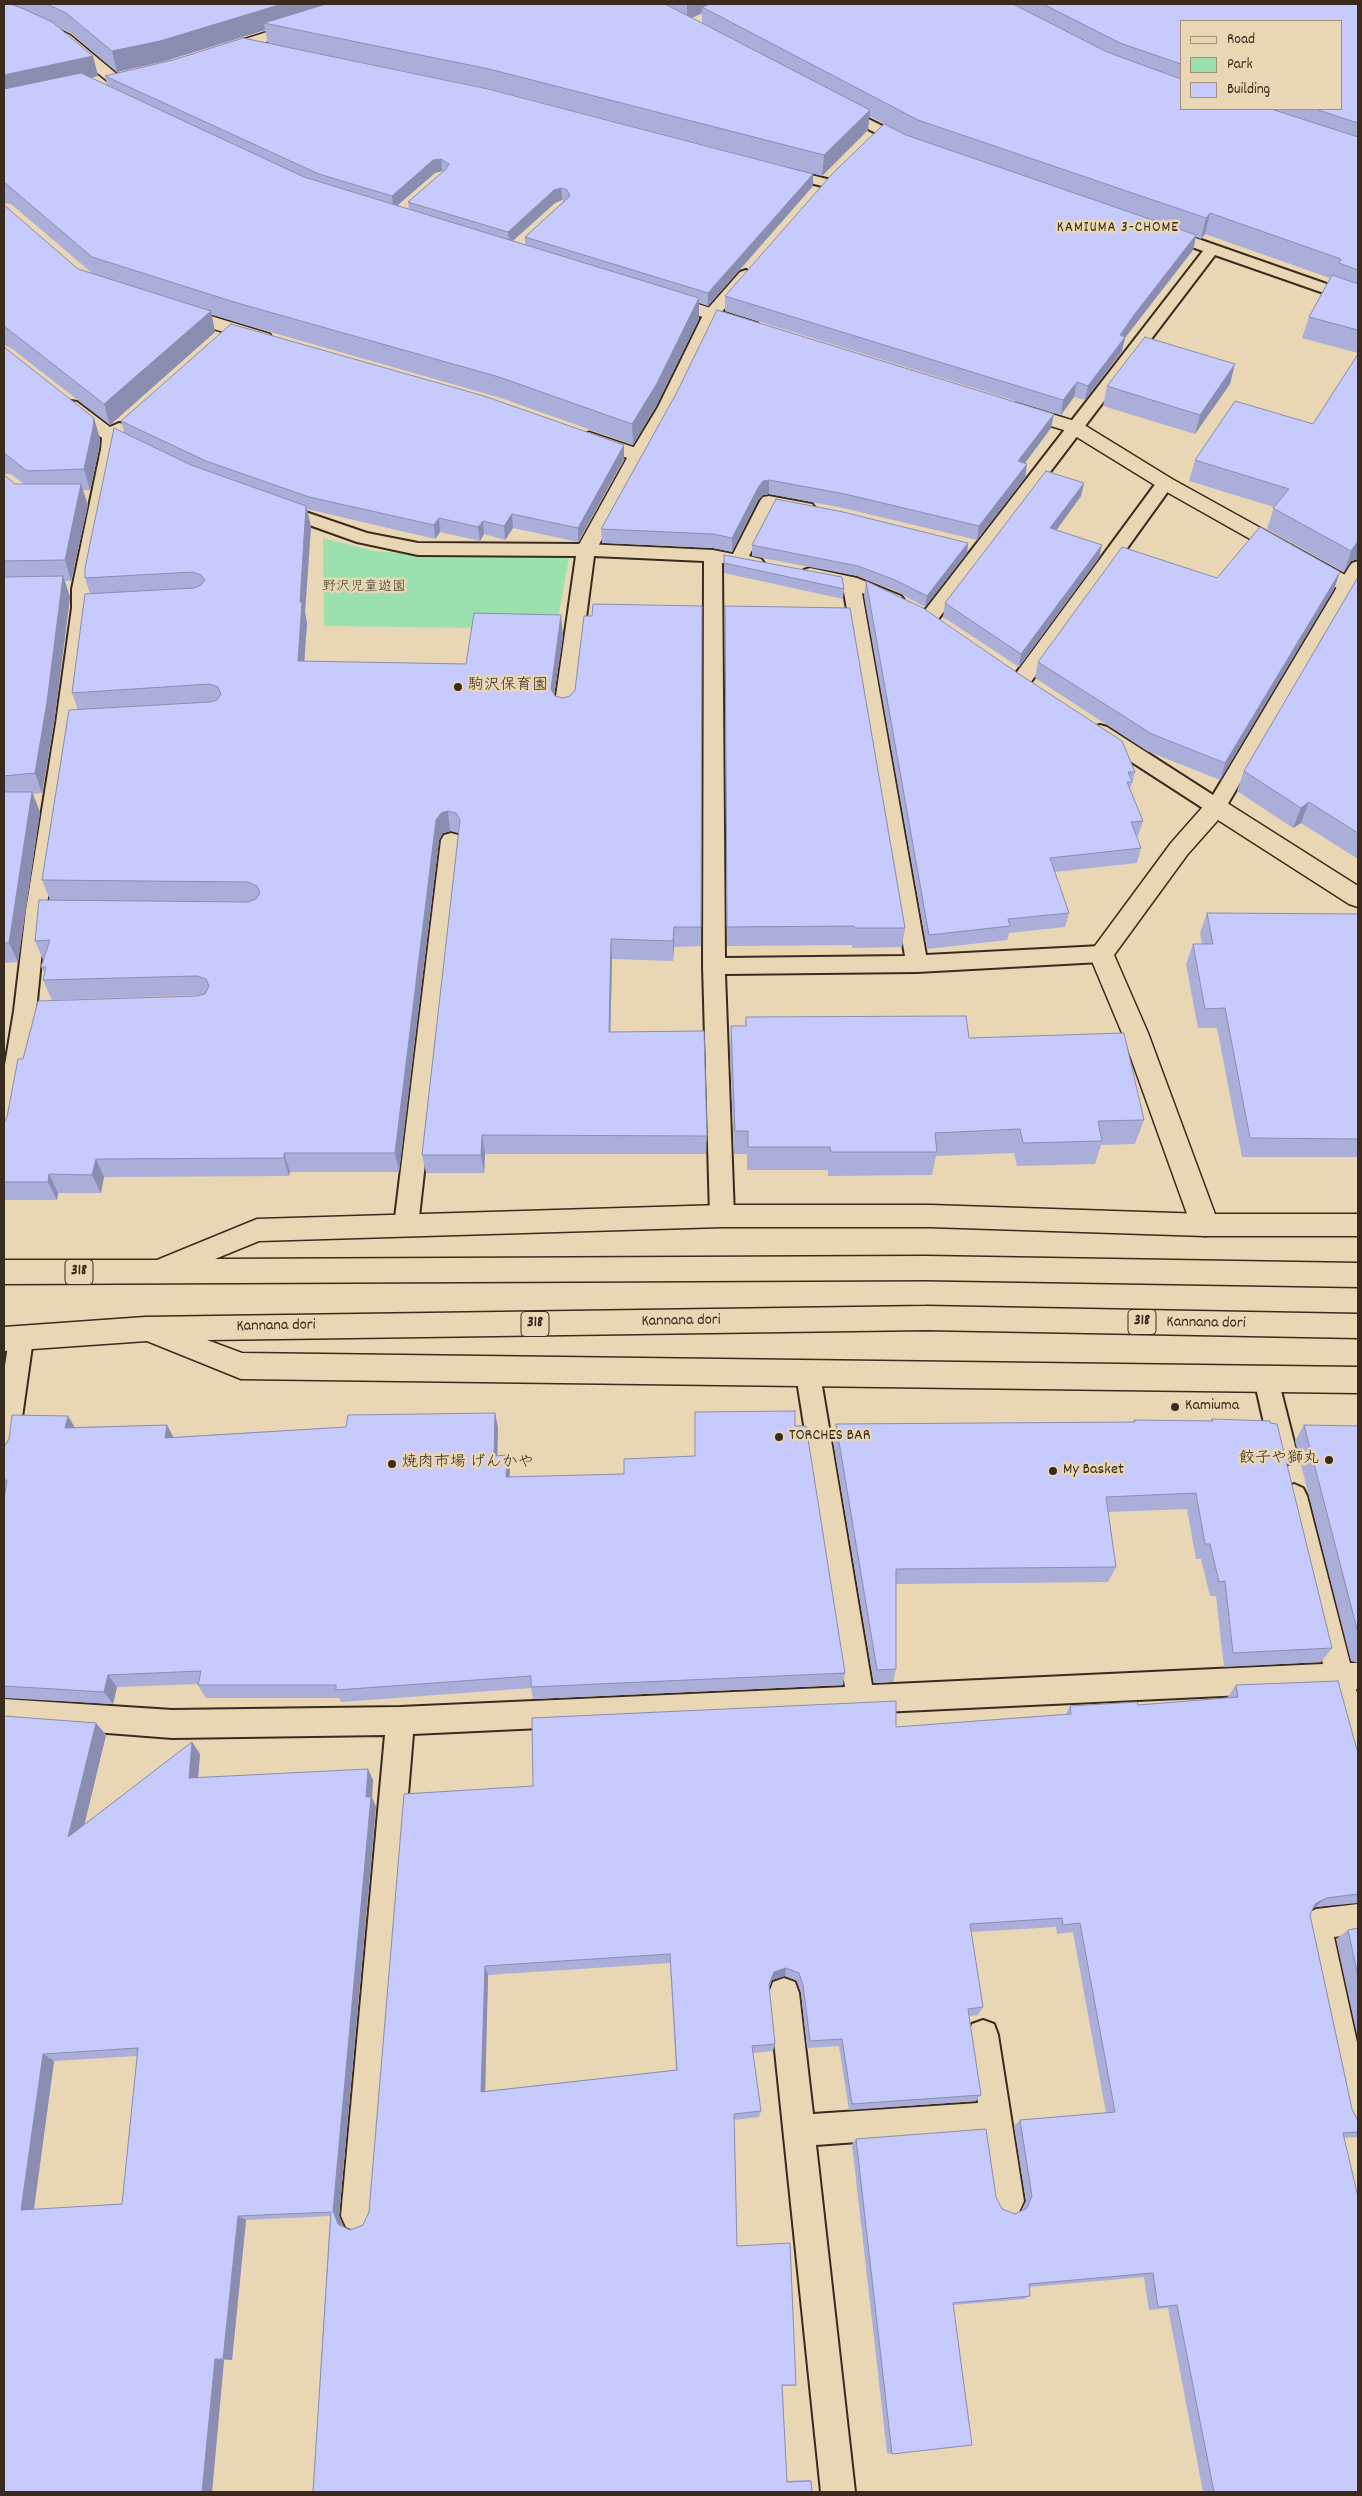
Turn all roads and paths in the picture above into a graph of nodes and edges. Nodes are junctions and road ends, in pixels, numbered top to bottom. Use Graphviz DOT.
graph roads {
  1 [pos="370,4"];
  2 [pos="4,13"];
  3 [pos="244,44"];
  4 [pos="272,50"];
  5 [pos="206,56"];
  6 [pos="134,76"];
  7 [pos="116,80"];
  8 [pos="99,84"];
  9 [pos="827,102"];
  10 [pos="880,130"];
  11 [pos="866,144"];
  12 [pos="919,148"];
  13 [pos="768,168"];
  14 [pos="839,170"];
  15 [pos="826,183"];
  16 [pos="813,198"];
  17 [pos="1149,226"];
  18 [pos="1212,249"];
  19 [pos="757,263"];
  20 [pos="648,294"];
  21 [pos="1358,300"];
  22 [pos="165,308"];
  23 [pos="712,313"];
  24 [pos="231,329"];
  25 [pos="772,333"];
  26 [pos="216,342"];
  27 [pos="283,344"];
  28 [pos="60,397"];
  29 [pos="998,404"];
  30 [pos="131,418"];
  31 [pos="1074,427"];
  32 [pos="574,433"];
  33 [pos="110,436"];
  34 [pos="638,455"];
  35 [pos="160,460"];
  36 [pos="1165,483"];
  37 [pos="98,497"];
  38 [pos="78,498"];
  39 [pos="265,503"];
  40 [pos="824,512"];
  41 [pos="964,544"];
  42 [pos="983,549"];
  43 [pos="586,550"];
  44 [pos="713,556"];
  45 [pos="739,559"];
  46 [pos="776,567"];
  47 [pos="1358,567"];
  48 [pos="795,571"];
  49 [pos="851,582"];
  50 [pos="1353,588"];
  51 [pos="61,589"];
  52 [pos="80,589"];
  53 [pos="101,607"];
  54 [pos="81,608"];
  55 [pos="1037,692"];
  56 [pos="564,710"];
  57 [pos="86,722"];
  58 [pos="66,723"];
  59 [pos="1086,723"];
  60 [pos="1216,807"];
  61 [pos="451,840"];
  62 [pos="1358,898"];
  63 [pos="1101,954"];
  64 [pos="917,964"];
  65 [pos="714,966"];
  66 [pos="4,1135"];
  67 [pos="722,1216"];
  68 [pos="1205,1225"];
  69 [pos="1358,1225"];
  70 [pos="406,1226"];
  71 [pos="4,1272"];
  72 [pos="154,1272"];
  73 [pos="1358,1275"];
  74 [pos="1358,1326"];
  75 [pos="145,1329"];
  76 [pos="12,1339"];
  77 [pos="808,1374"];
  78 [pos="1266,1379"];
  79 [pos="1358,1380"];
  80 [pos="4,1453"];
  81 [pos="1349,1677"];
  82 [pos="861,1700"];
  83 [pos="4,1712"];
  84 [pos="400,1721"];
  85 [pos="1358,1751"];
  86 [pos="1358,1920"];
  87 [pos="784,1993"];
  88 [pos="983,2035"];
  89 [pos="1358,2115"];
  90 [pos="995,2117"];
  91 [pos="798,2131"];
  92 [pos="1008,2201"];
  93 [pos="357,2216"];
  94 [pos="838,2492"];
  1 -- 3 [label="main road"];
  2 -- 7 [label="main road"];
  3 -- 4 [label="lane"];
  3 -- 5 [label="main road"];
  6 -- 7 [label="main road"];
  7 -- 8 [label="main road"];
  9 -- 10 [label="lane"];
  10 -- 11 [label="lane"];
  10 -- 12 [label="lane"];
  13 -- 15 [label="lane"];
  14 -- 15 [label="lane"];
  15 -- 16 [label="lane"];
  17 -- 18 [label="lane"];
  18 -- 21 [label="lane"];
  18 -- 31 [label="lane"];
  19 -- 23 [label="lane"];
  20 -- 23 [label="main road"];
  22 -- 24 [label="main road"];
  23 -- 25 [label="main road"];
  23 -- 34 [label="lane"];
  24 -- 26 [label="lane"];
  24 -- 27 [label="main road"];
  28 -- 33 [label="lane"];
  29 -- 31 [label="main road"];
  30 -- 33 [label="lane"];
  31 -- 36 [label="main road"];
  31 -- 42 [label="lane"];
  32 -- 34 [label="main road"];
  33 -- 35 [label="lane"];
  33 -- 37 [label="lane"];
  34 -- 43 [label="main road"];
  36 -- 50 [label="main road"];
  36 -- 55 [label="lane"];
  37 -- 38 [label="lane"];
  37 -- 52 [label="lane"];
  39 -- 43 [label="lane"];
  40 -- 45 [label="lane"];
  41 -- 42 [label="lane"];
  42 -- 49 [label="lane"];
  43 -- 44 [label="lane"];
  43 -- 56 [label="lane"];
  44 -- 45 [label="lane"];
  44 -- 65 [label="lane"];
  45 -- 46 [label="lane"];
  47 -- 50 [label="lane"];
  48 -- 49 [label="lane"];
  49 -- 64 [label="lane"];
  50 -- 60 [label="lane"];
  51 -- 52 [label="lane"];
  52 -- 54 [label="lane"];
  53 -- 54 [label="lane"];
  54 -- 58 [label="lane"];
  57 -- 58 [label="lane"];
  58 -- 66 [label="lane"];
  59 -- 60 [label="lane"];
  60 -- 62 [label="main road"];
  60 -- 63 [label="main road"];
  61 -- 70 [label="lane"];
  63 -- 64 [label="lane"];
  63 -- 68 [label="main road"];
  64 -- 65 [label="lane"];
  65 -- 67 [label="lane"];
  67 -- 68 [label="main road"];
  67 -- 70 [label="main road"];
  68 -- 69 [label="main road"];
  70 -- 72 [label="main road"];
  71 -- 72 [label="main road, 318"];
  72 -- 73 [label="main road, 318"];
  74 -- 75 [label="main road, Kannana dori / 318"];
  75 -- 76 [label="main road, Kannana dori / 318"];
  75 -- 77 [label="main road"];
  76 -- 80 [label="lane"];
  77 -- 78 [label="main road"];
  77 -- 82 [label="lane"];
  78 -- 79 [label="main road"];
  78 -- 81 [label="lane"];
  81 -- 82 [label="lane"];
  81 -- 85 [label="lane"];
  82 -- 84 [label="lane"];
  83 -- 84 [label="lane"];
  84 -- 93 [label="lane"];
  86 -- 89 [label="lane"];
  87 -- 91 [label="lane"];
  88 -- 90 [label="lane"];
  90 -- 91 [label="lane"];
  90 -- 92 [label="lane"];
  91 -- 94 [label="lane"];
}
